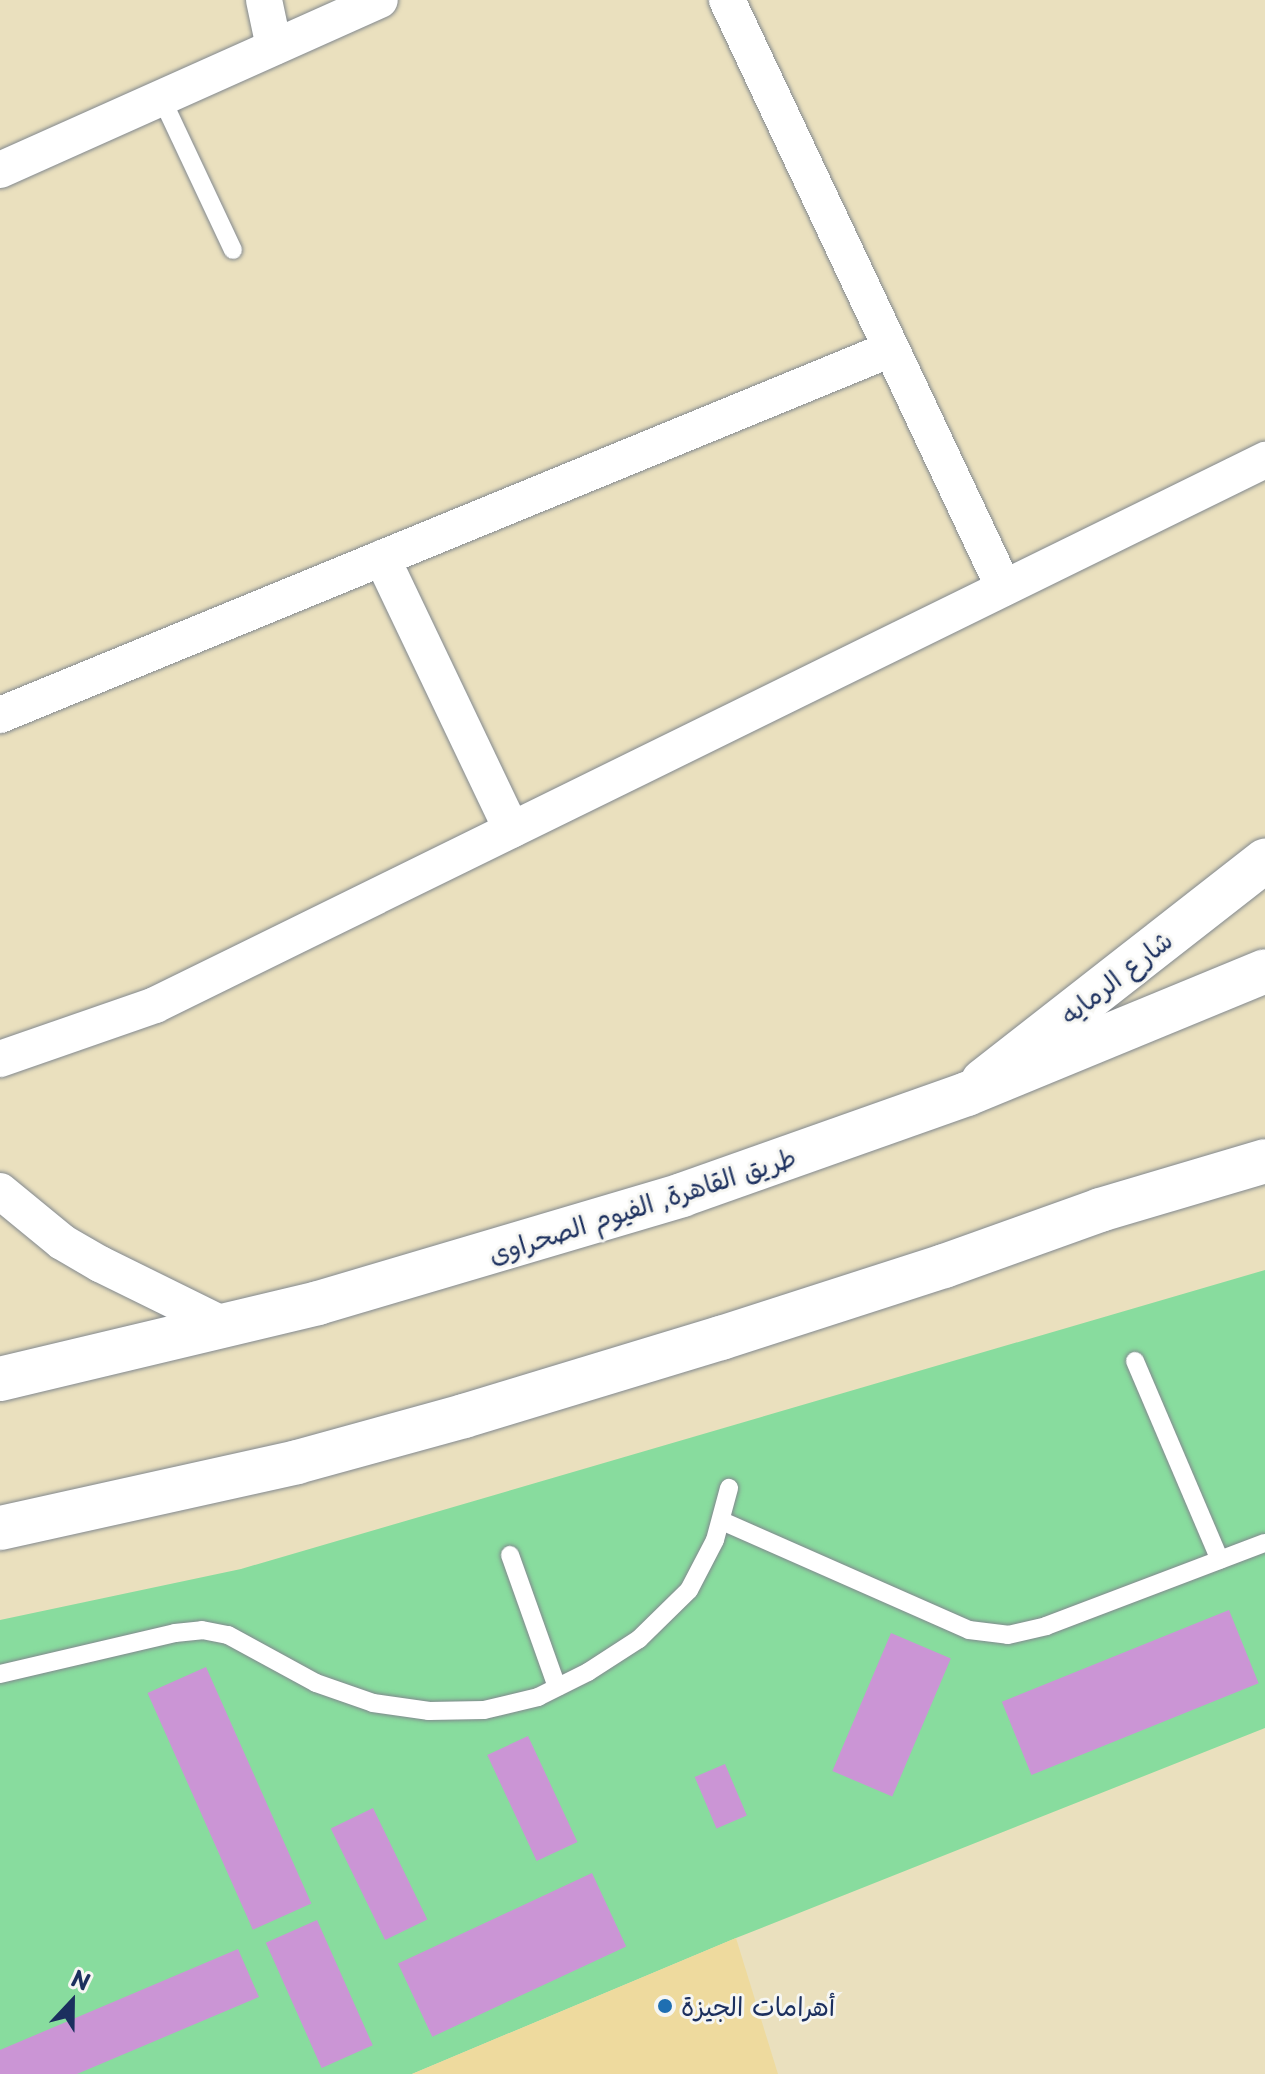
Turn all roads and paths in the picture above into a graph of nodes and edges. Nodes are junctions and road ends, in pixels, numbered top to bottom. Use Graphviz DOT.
graph roads {
  1 [pos="264,0"];
  2 [pos="380,0"];
  3 [pos="727,0"];
  4 [pos="274,47"];
  5 [pos="161,97"];
  6 [pos="0,170"];
  7 [pos="233,250"];
  8 [pos="891,349"];
  9 [pos="1265,460"];
  10 [pos="382,558"];
  11 [pos="1004,588"];
  12 [pos="0,715"];
  13 [pos="512,830"];
  14 [pos="1265,861"];
  15 [pos="1265,971"];
  16 [pos="0,1059"];
  17 [pos="967,1094"];
  18 [pos="1265,1161"];
  19 [pos="0,1191"];
  20 [pos="226,1326"];
  21 [pos="1135,1361"];
  22 [pos="0,1379"];
  23 [pos="729,1488"];
  24 [pos="722,1521"];
  25 [pos="0,1528"];
  26 [pos="1265,1543"];
  27 [pos="510,1555"];
  28 [pos="1220,1560"];
  29 [pos="0,1674"];
  30 [pos="557,1687"];
  1 -- 4 [label="street"];
  2 -- 4 [label="street"];
  3 -- 8 [label="street"];
  4 -- 5 [label="street"];
  5 -- 6 [label="street"];
  5 -- 7 [label="lane"];
  8 -- 10 [label="street"];
  8 -- 11 [label="street"];
  9 -- 11 [label="street"];
  10 -- 12 [label="street"];
  10 -- 13 [label="street"];
  11 -- 13 [label="street"];
  13 -- 16 [label="street"];
  14 -- 17 [label="main road, شارع الرمايه"];
  15 -- 17 [label="main road, طريق القاهرة, الفيوم الصحراوى"];
  17 -- 20 [label="main road, طريق القاهرة, الفيوم الصحراوى"];
  18 -- 25 [label="main road"];
  19 -- 20 [label="street"];
  20 -- 22 [label="main road, طريق القاهرة, الفيوم الصحراوى"];
  21 -- 28 [label="lane"];
  23 -- 24 [label="lane"];
  24 -- 28 [label="lane"];
  24 -- 30 [label="lane"];
  26 -- 28 [label="lane"];
  27 -- 30 [label="lane"];
  29 -- 30 [label="lane"];
}
